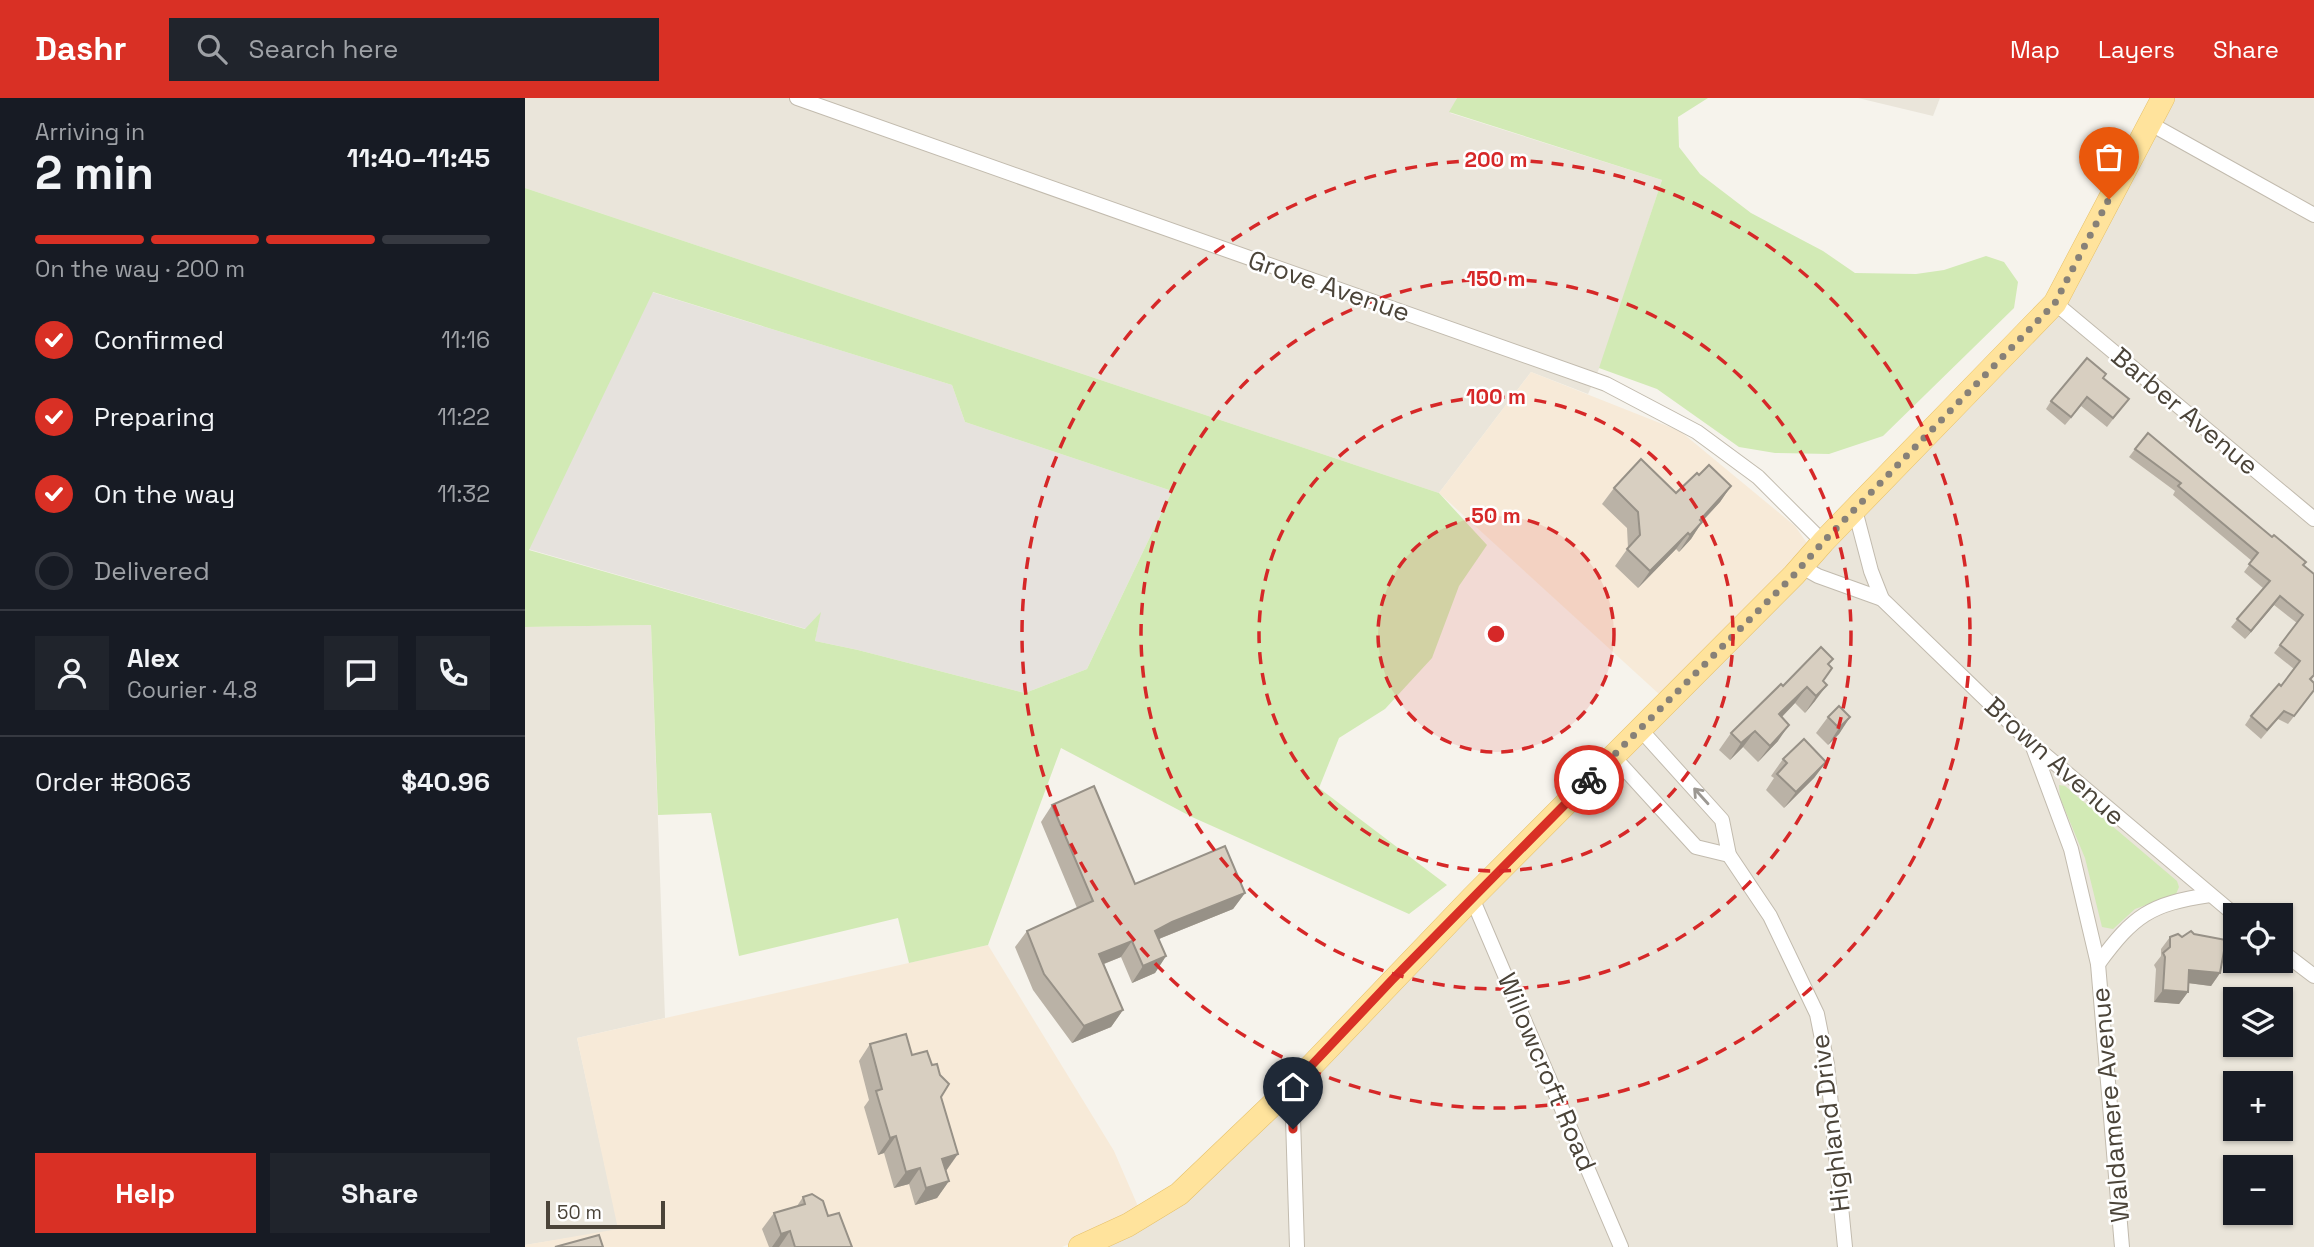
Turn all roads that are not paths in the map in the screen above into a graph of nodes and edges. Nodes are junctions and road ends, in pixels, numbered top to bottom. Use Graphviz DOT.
graph roads {
  1 [pos="797,98"];
  2 [pos="2163,98"];
  3 [pos="2149,123"];
  4 [pos="2314,215"];
  5 [pos="2055,303"];
  6 [pos="1855,510"];
  7 [pos="2314,519"];
  8 [pos="1823,542"];
  9 [pos="1802,566"];
  10 [pos="1882,599"];
  11 [pos="1640,729"];
  12 [pos="2031,743"];
  13 [pos="1613,756"];
  14 [pos="1729,855"];
  15 [pos="2210,895"];
  16 [pos="1472,898"];
  17 [pos="2223,905"];
  18 [pos="2293,960"];
  19 [pos="2098,964"];
  20 [pos="2314,976"];
  21 [pos="1292,1086"];
  22 [pos="1080,1247"];
  23 [pos="1297,1247"];
  24 [pos="1621,1247"];
  25 [pos="1845,1247"];
  26 [pos="2122,1247"];
  1 -- 8 [label="street, Grove Avenue"];
  2 -- 3 [label="main road"];
  3 -- 4 [label="street"];
  3 -- 5 [label="main road"];
  5 -- 6 [label="main road"];
  5 -- 7 [label="street, Barber Avenue"];
  6 -- 8 [label="main road"];
  6 -- 10 [label="street, Brown Avenue"];
  8 -- 9 [label="main road"];
  9 -- 10 [label="street, Brown Avenue"];
  9 -- 11 [label="main road"];
  10 -- 12 [label="street, Brown Avenue"];
  11 -- 13 [label="main road"];
  14 -- 11 [label="street, Highland Drive, one-way"];
  12 -- 15 [label="street, Brown Avenue"];
  12 -- 19 [label="street, Waldamere Avenue"];
  13 -- 14 [label="street"];
  13 -- 16 [label="main road"];
  14 -- 25 [label="street, Highland Drive"];
  15 -- 17 [label="street, Brown Avenue"];
  15 -- 19 [label="street, Waldamere Avenue"];
  16 -- 21 [label="main road"];
  16 -- 24 [label="street, Willowcroft Road"];
  18 -- 20 [label="street"];
  19 -- 26 [label="street, Waldamere Avenue"];
  21 -- 22 [label="main road"];
  21 -- 23 [label="street"];
}
